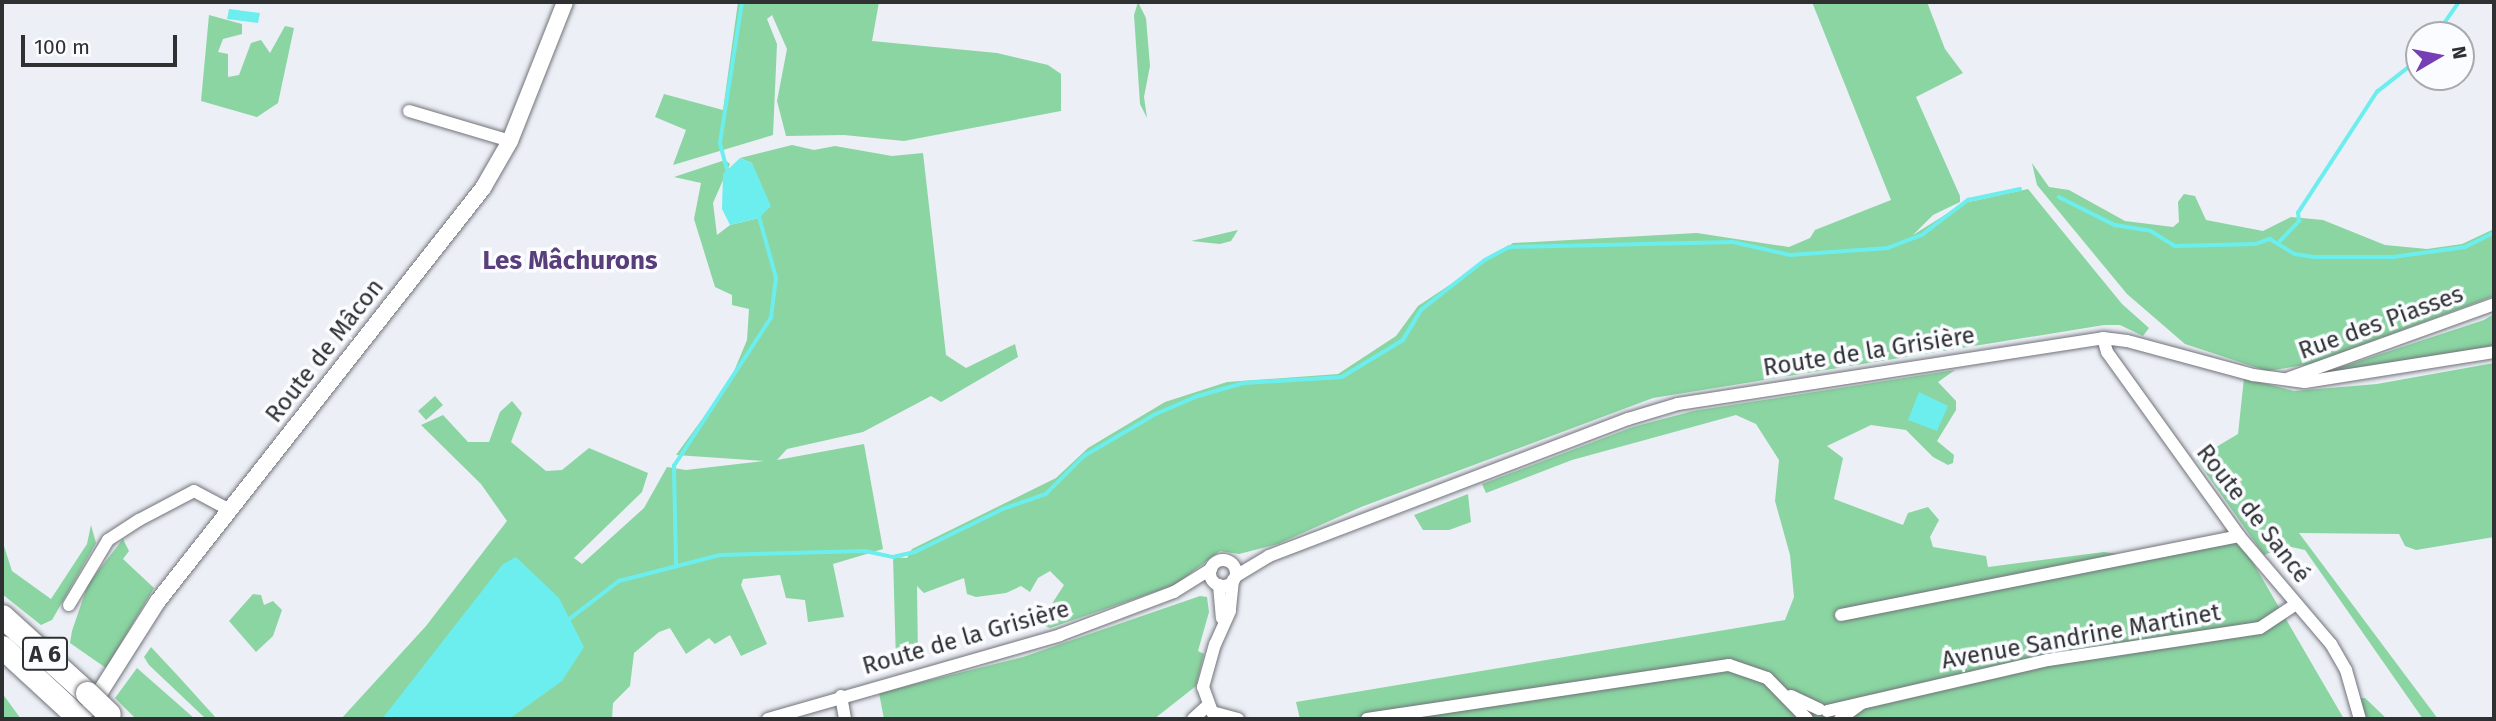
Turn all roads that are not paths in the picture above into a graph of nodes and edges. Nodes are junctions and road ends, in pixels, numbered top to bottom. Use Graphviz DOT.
graph roads {
  1 [pos="565,2"];
  2 [pos="409,111"];
  3 [pos="510,141"];
  4 [pos="2494,304"];
  5 [pos="2103,338"];
  6 [pos="2494,352"];
  7 [pos="2283,381"];
  8 [pos="228,509"];
  9 [pos="2239,536"];
  10 [pos="1269,556"];
  11 [pos="1230,563"];
  12 [pos="1211,569"];
  13 [pos="1234,578"];
  14 [pos="1218,584"];
  15 [pos="1174,592"];
  16 [pos="2296,604"];
  17 [pos="69,605"];
  18 [pos="1841,615"];
  19 [pos="2,616"];
  20 [pos="1220,629"];
  21 [pos="2,647"];
  22 [pos="841,696"];
  23 [pos="1867,700"];
  24 [pos="1207,706"];
  25 [pos="91,713"];
  26 [pos="1819,716"];
  27 [pos="768,719"];
  28 [pos="845,719"];
  29 [pos="1193,719"];
  30 [pos="1238,719"];
  31 [pos="1367,719"];
  32 [pos="1840,719"];
  33 [pos="2360,719"];
  1 -- 3 [label="street, Route de Mâcon"];
  2 -- 3 [label="street"];
  3 -- 8 [label="street, Route de Mâcon"];
  4 -- 7 [label="street, Rue des Piasses"];
  5 -- 7 [label="street, Route de la Grisière"];
  5 -- 9 [label="street, Route de Sancé"];
  5 -- 10 [label="street, Route de la Grisière"];
  6 -- 7 [label="street, Route de la Grisière"];
  8 -- 17 [label="street"];
  8 -- 25 [label="street, Route de Mâcon"];
  9 -- 16 [label="street, Route de Sancé"];
  9 -- 18 [label="street"];
  10 -- 11 [label="street, Route de la Grisière"];
  10 -- 13 [label="street, Route de la Grisière"];
  11 -- 12 [label="street, Route de la Grisière"];
  11 -- 13 [label="street"];
  12 -- 14 [label="street"];
  12 -- 15 [label="street, Route de la Grisière"];
  13 -- 14 [label="street, Route de la Grisière"];
  13 -- 20 [label="street"];
  14 -- 15 [label="street, Route de la Grisière"];
  14 -- 20 [label="street"];
  15 -- 22 [label="street, Route de la Grisière"];
  16 -- 23 [label="street, Avenue Sandrine Martinet"];
  16 -- 33 [label="street, Route de Sancé"];
  19 -- 25 [label="highway, A 6"];
  20 -- 24 [label="street"];
  21 -- 25 [label="highway, A 6"];
  22 -- 27 [label="street, Route de la Grisière"];
  22 -- 28 [label="street"];
  23 -- 26 [label="street, Avenue Sandrine Martinet"];
  23 -- 32 [label="street, Avenue Sandrine Martinet"];
  24 -- 29 [label="street"];
  24 -- 30 [label="street"];
  26 -- 31 [label="street, Avenue Sandrine Martinet"];
}
